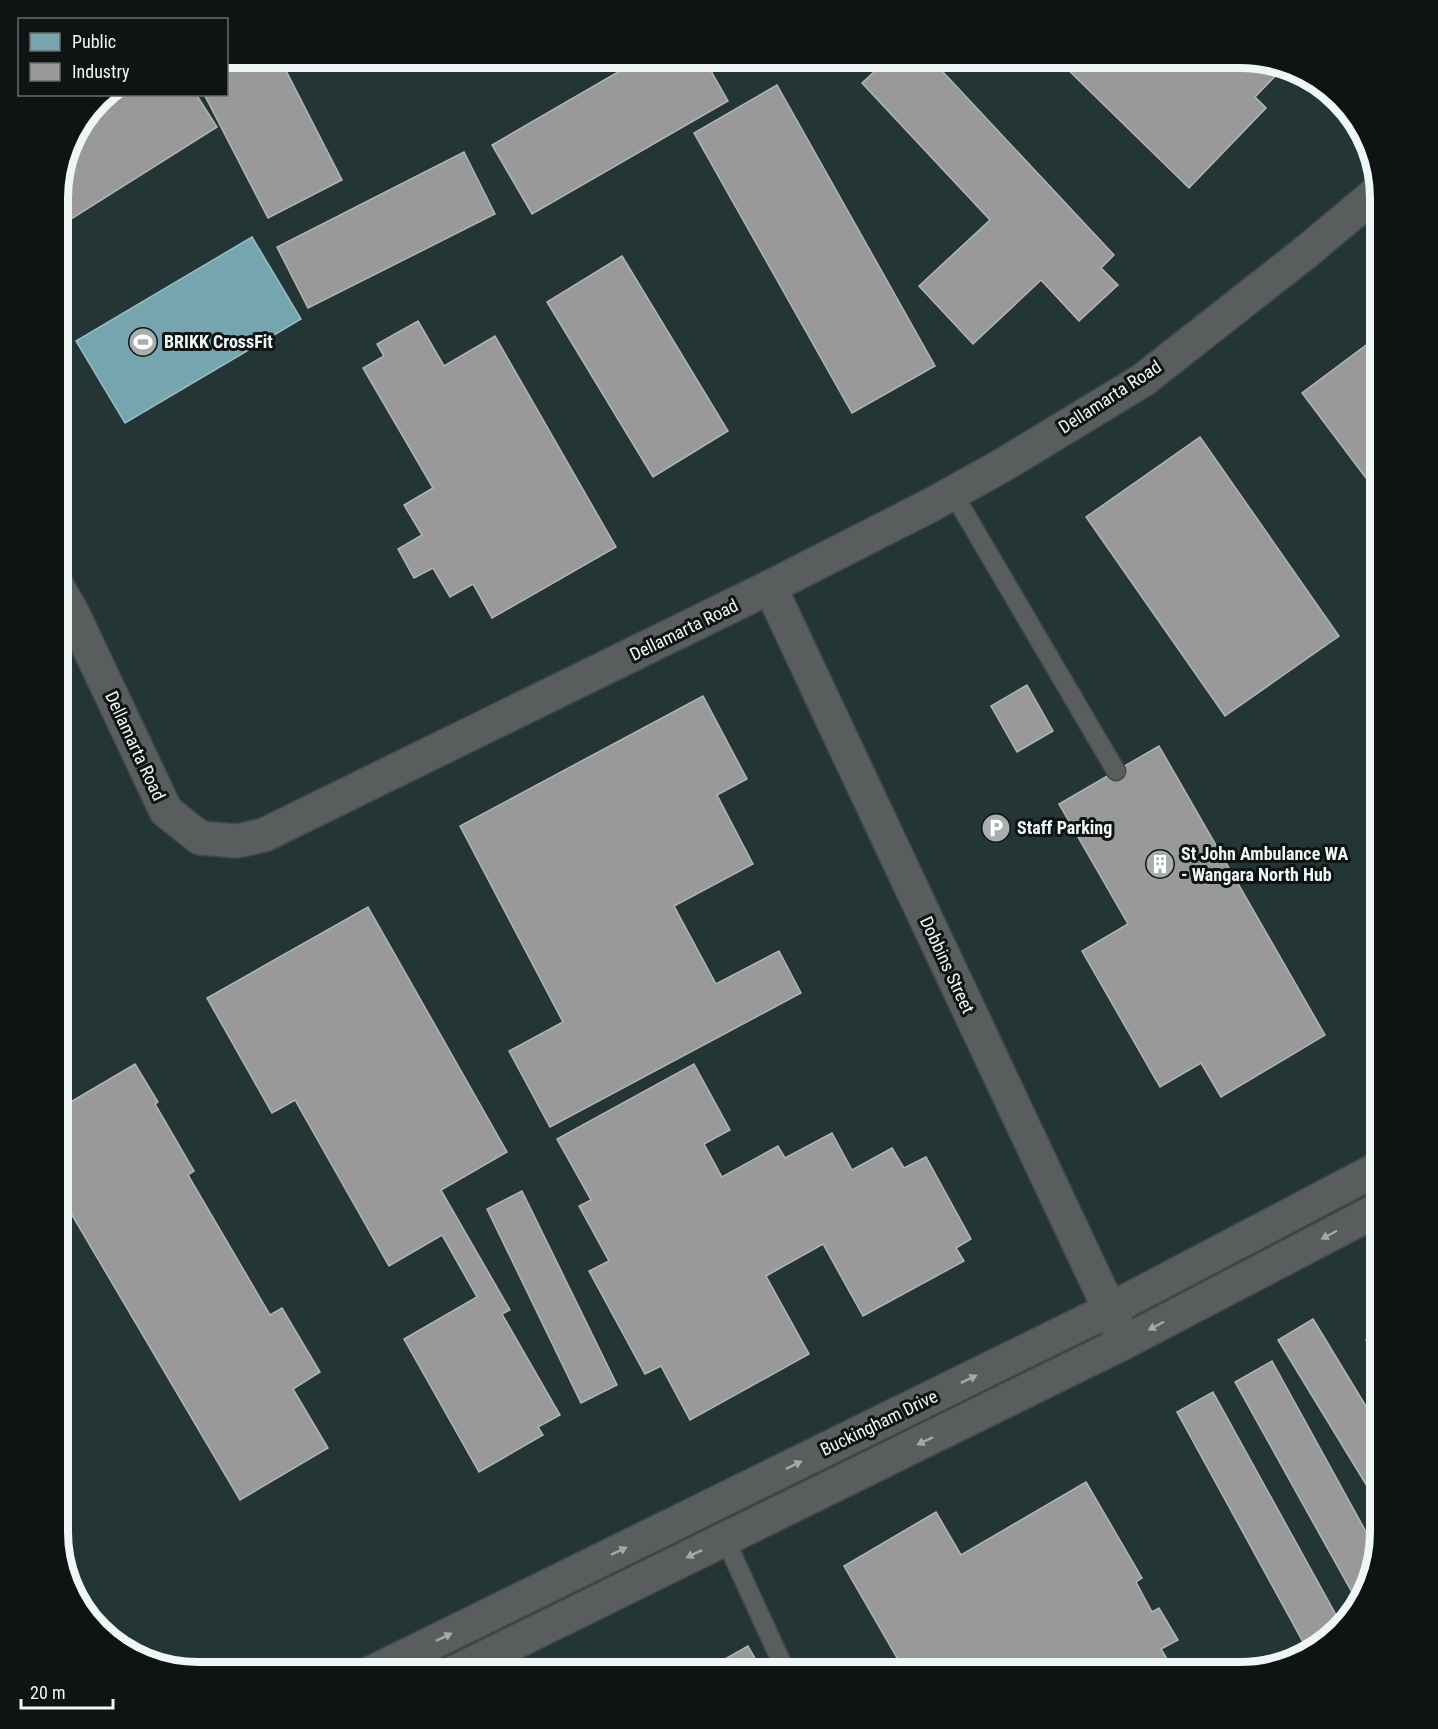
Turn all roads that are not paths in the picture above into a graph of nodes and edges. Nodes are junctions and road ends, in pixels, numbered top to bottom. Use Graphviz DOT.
graph roads {
  1 [pos="1370,199"];
  2 [pos="953,493"];
  3 [pos="770,587"];
  4 [pos="68,605"];
  5 [pos="1116,771"];
  6 [pos="1370,1173"];
  7 [pos="1370,1214"];
  8 [pos="1109,1310"];
  9 [pos="1125,1342"];
  10 [pos="725,1539"];
  11 [pos="393,1662"];
  12 [pos="475,1662"];
  13 [pos="781,1662"];
  1 -- 2 [label="street, Dellamarta Road"];
  2 -- 3 [label="street, Dellamarta Road"];
  2 -- 5 [label="lane"];
  3 -- 4 [label="street, Dellamarta Road"];
  3 -- 8 [label="street, Dobbins Street"];
  6 -- 8 [label="street, Buckingham Drive"];
  7 -- 9 [label="street, Buckingham Drive, one-way"];
  8 -- 9 [label="street, Dobbins Street"];
  11 -- 8 [label="street, Buckingham Drive, one-way"];
  9 -- 10 [label="street, Buckingham Drive, one-way"];
  10 -- 12 [label="street, Buckingham Drive, one-way"];
  10 -- 13 [label="lane"];
}
